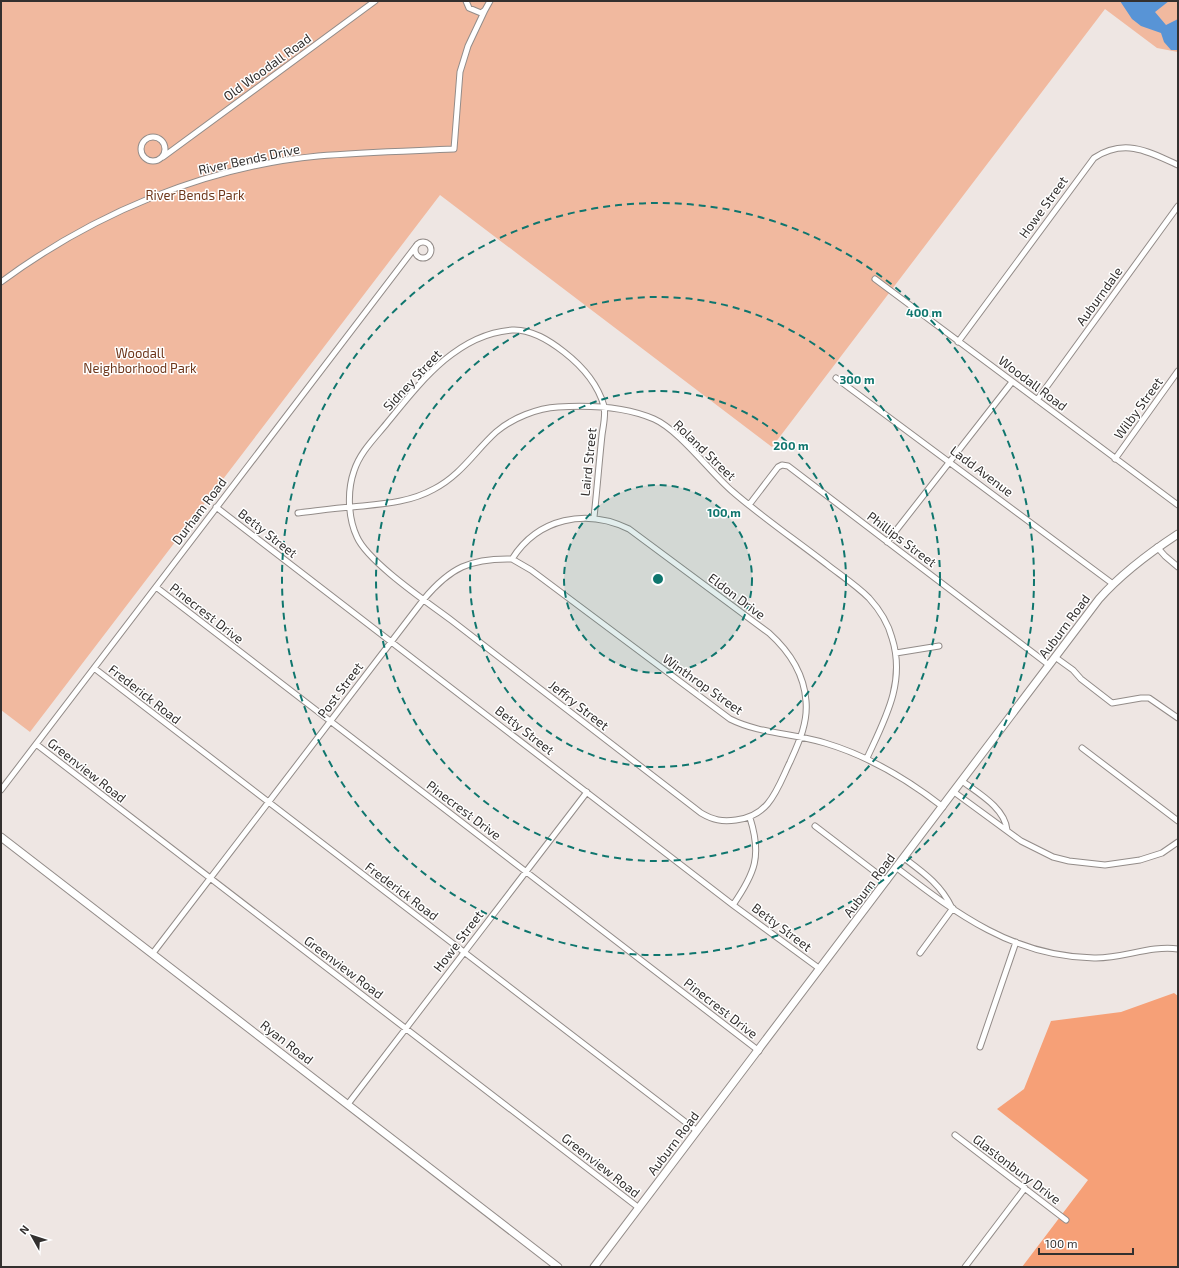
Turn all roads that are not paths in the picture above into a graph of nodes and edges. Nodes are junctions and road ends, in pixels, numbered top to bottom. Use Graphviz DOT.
graph roads {
  1 [pos="375,1"];
  2 [pos="466,1"];
  3 [pos="490,1"];
  4 [pos="486,10"];
  5 [pos="477,12"];
  6 [pos="481,19"];
  7 [pos="165,145"];
  8 [pos="171,150"];
  9 [pos="163,156"];
  10 [pos="1178,165"];
  11 [pos="1178,206"];
  12 [pos="416,246"];
  13 [pos="409,256"];
  14 [pos="421,258"];
  15 [pos="875,279"];
  16 [pos="1,282"];
  17 [pos="958,342"];
  18 [pos="1178,371"];
  19 [pos="836,378"];
  20 [pos="1012,382"];
  21 [pos="1037,400"];
  22 [pos="605,408"];
  23 [pos="1115,458"];
  24 [pos="949,461"];
  25 [pos="749,504"];
  26 [pos="1178,505"];
  27 [pos="216,507"];
  28 [pos="350,507"];
  29 [pos="298,513"];
  30 [pos="594,518"];
  31 [pos="1178,534"];
  32 [pos="888,542"];
  33 [pos="1157,547"];
  34 [pos="512,559"];
  35 [pos="1178,567"];
  36 [pos="1113,584"];
  37 [pos="156,587"];
  38 [pos="424,599"];
  39 [pos="391,641"];
  40 [pos="938,646"];
  41 [pos="896,653"];
  42 [pos="1055,657"];
  43 [pos="1049,665"];
  44 [pos="94,668"];
  45 [pos="1178,718"];
  46 [pos="330,721"];
  47 [pos="800,736"];
  48 [pos="36,744"];
  49 [pos="1082,748"];
  50 [pos="867,758"];
  51 [pos="962,781"];
  52 [pos="1,790"];
  53 [pos="587,792"];
  54 [pos="954,792"];
  55 [pos="268,802"];
  56 [pos="943,807"];
  57 [pos="750,818"];
  58 [pos="1178,821"];
  59 [pos="815,826"];
  60 [pos="1008,830"];
  61 [pos="1,837"];
  62 [pos="1178,842"];
  63 [pos="904,858"];
  64 [pos="896,868"];
  65 [pos="526,871"];
  66 [pos="210,879"];
  67 [pos="887,881"];
  68 [pos="733,905"];
  69 [pos="953,908"];
  70 [pos="1016,942"];
  71 [pos="1178,949"];
  72 [pos="464,952"];
  73 [pos="920,953"];
  74 [pos="153,954"];
  75 [pos="820,969"];
  76 [pos="406,1028"];
  77 [pos="980,1047"];
  78 [pos="758,1051"];
  79 [pos="348,1104"];
  80 [pos="697,1131"];
  81 [pos="955,1135"];
  82 [pos="1026,1188"];
  83 [pos="639,1208"];
  84 [pos="1066,1220"];
  85 [pos="558,1267"];
  86 [pos="594,1267"];
  87 [pos="965,1267"];
  1 -- 8 [label="street, Old Woodall Road"];
  2 -- 5 [label="street"];
  3 -- 4 [label="street"];
  4 -- 5 [label="street"];
  4 -- 6 [label="street"];
  5 -- 6 [label="street"];
  6 -- 16 [label="street, River Bends Drive"];
  7 -- 8 [label="street, Old Woodall Road"];
  7 -- 9 [label="street"];
  7 -- 9 [label="street, Old Woodall Road"];
  8 -- 9 [label="street, Old Woodall Road"];
  10 -- 17 [label="street, Howe Street"];
  11 -- 21 [label="street, Auburndale"];
  12 -- 13 [label="street, Durham Road"];
  12 -- 14 [label="street"];
  12 -- 14 [label="street"];
  13 -- 14 [label="street"];
  13 -- 27 [label="street, Durham Road"];
  15 -- 17 [label="street, Woodall Road"];
  17 -- 20 [label="street, Woodall Road"];
  18 -- 23 [label="street, Wilby Street"];
  19 -- 24 [label="street, Ladd Avenue"];
  20 -- 21 [label="street, Woodall Road"];
  20 -- 24 [label="street"];
  21 -- 23 [label="street, Woodall Road"];
  22 -- 25 [label="street, Roland Street"];
  22 -- 28 [label="street, Roland Street"];
  22 -- 28 [label="street, Sidney Street"];
  22 -- 30 [label="street, Laird Street"];
  23 -- 26 [label="street, Woodall Road"];
  24 -- 32 [label="street"];
  24 -- 36 [label="street, Ladd Avenue"];
  25 -- 32 [label="street, Phillips Street"];
  25 -- 41 [label="street, Roland Street"];
  27 -- 37 [label="street, Durham Road"];
  27 -- 39 [label="street, Betty Street"];
  28 -- 29 [label="street, Roland Street"];
  28 -- 38 [label="street, Jeffry Street"];
  30 -- 34 [label="street"];
  30 -- 47 [label="street, Eldon Drive"];
  31 -- 33 [label="main road, Auburn Road"];
  32 -- 43 [label="street, Phillips Street"];
  33 -- 35 [label="street"];
  33 -- 36 [label="main road, Auburn Road"];
  34 -- 38 [label="street, Post Street"];
  34 -- 47 [label="street, Winthrop Street"];
  36 -- 42 [label="main road, Auburn Road"];
  37 -- 44 [label="street, Durham Road"];
  37 -- 46 [label="street, Pinecrest Drive"];
  38 -- 39 [label="street, Post Street"];
  38 -- 57 [label="street, Jeffry Street"];
  39 -- 46 [label="street, Post Street"];
  39 -- 53 [label="street, Betty Street"];
  40 -- 41 [label="street"];
  41 -- 50 [label="street, Roland Street"];
  42 -- 43 [label="main road, Auburn Road"];
  42 -- 45 [label="street"];
  43 -- 51 [label="main road, Auburn Road"];
  44 -- 48 [label="street, Durham Road"];
  44 -- 55 [label="street, Frederick Road"];
  46 -- 55 [label="street, Post Street"];
  46 -- 65 [label="street, Pinecrest Drive"];
  47 -- 50 [label="street, Winthrop Street"];
  47 -- 57 [label="street"];
  48 -- 52 [label="street, Durham Road"];
  48 -- 66 [label="street, Greenview Road"];
  49 -- 58 [label="street"];
  50 -- 56 [label="street, Winthrop Street"];
  51 -- 54 [label="main road, Auburn Road"];
  51 -- 60 [label="street"];
  53 -- 65 [label="street, Howe Street"];
  53 -- 68 [label="street, Betty Street"];
  54 -- 56 [label="main road, Auburn Road"];
  54 -- 60 [label="street"];
  55 -- 66 [label="street, Post Street"];
  55 -- 72 [label="street, Frederick Road"];
  56 -- 63 [label="main road, Auburn Road"];
  57 -- 68 [label="street"];
  59 -- 67 [label="street"];
  60 -- 62 [label="street"];
  61 -- 74 [label="main road, Ryan Road"];
  63 -- 64 [label="main road, Auburn Road"];
  63 -- 69 [label="street"];
  64 -- 67 [label="main road, Auburn Road"];
  64 -- 69 [label="street"];
  65 -- 72 [label="street, Howe Street"];
  65 -- 78 [label="street, Pinecrest Drive"];
  66 -- 74 [label="street, Post Street"];
  66 -- 76 [label="street, Greenview Road"];
  67 -- 75 [label="main road, Auburn Road"];
  68 -- 75 [label="street, Betty Street"];
  69 -- 70 [label="street"];
  69 -- 73 [label="street"];
  70 -- 71 [label="street"];
  70 -- 77 [label="street"];
  72 -- 76 [label="street, Howe Street"];
  72 -- 80 [label="street, Frederick Road"];
  74 -- 79 [label="main road, Ryan Road"];
  75 -- 78 [label="main road, Auburn Road"];
  76 -- 79 [label="street, Howe Street"];
  76 -- 83 [label="street, Greenview Road"];
  78 -- 80 [label="main road, Auburn Road"];
  79 -- 85 [label="main road, Ryan Road"];
  80 -- 83 [label="main road, Auburn Road"];
  81 -- 82 [label="street, Glastonbury Drive"];
  82 -- 84 [label="street, Glastonbury Drive"];
  82 -- 87 [label="street"];
  83 -- 86 [label="main road, Auburn Road"];
}
